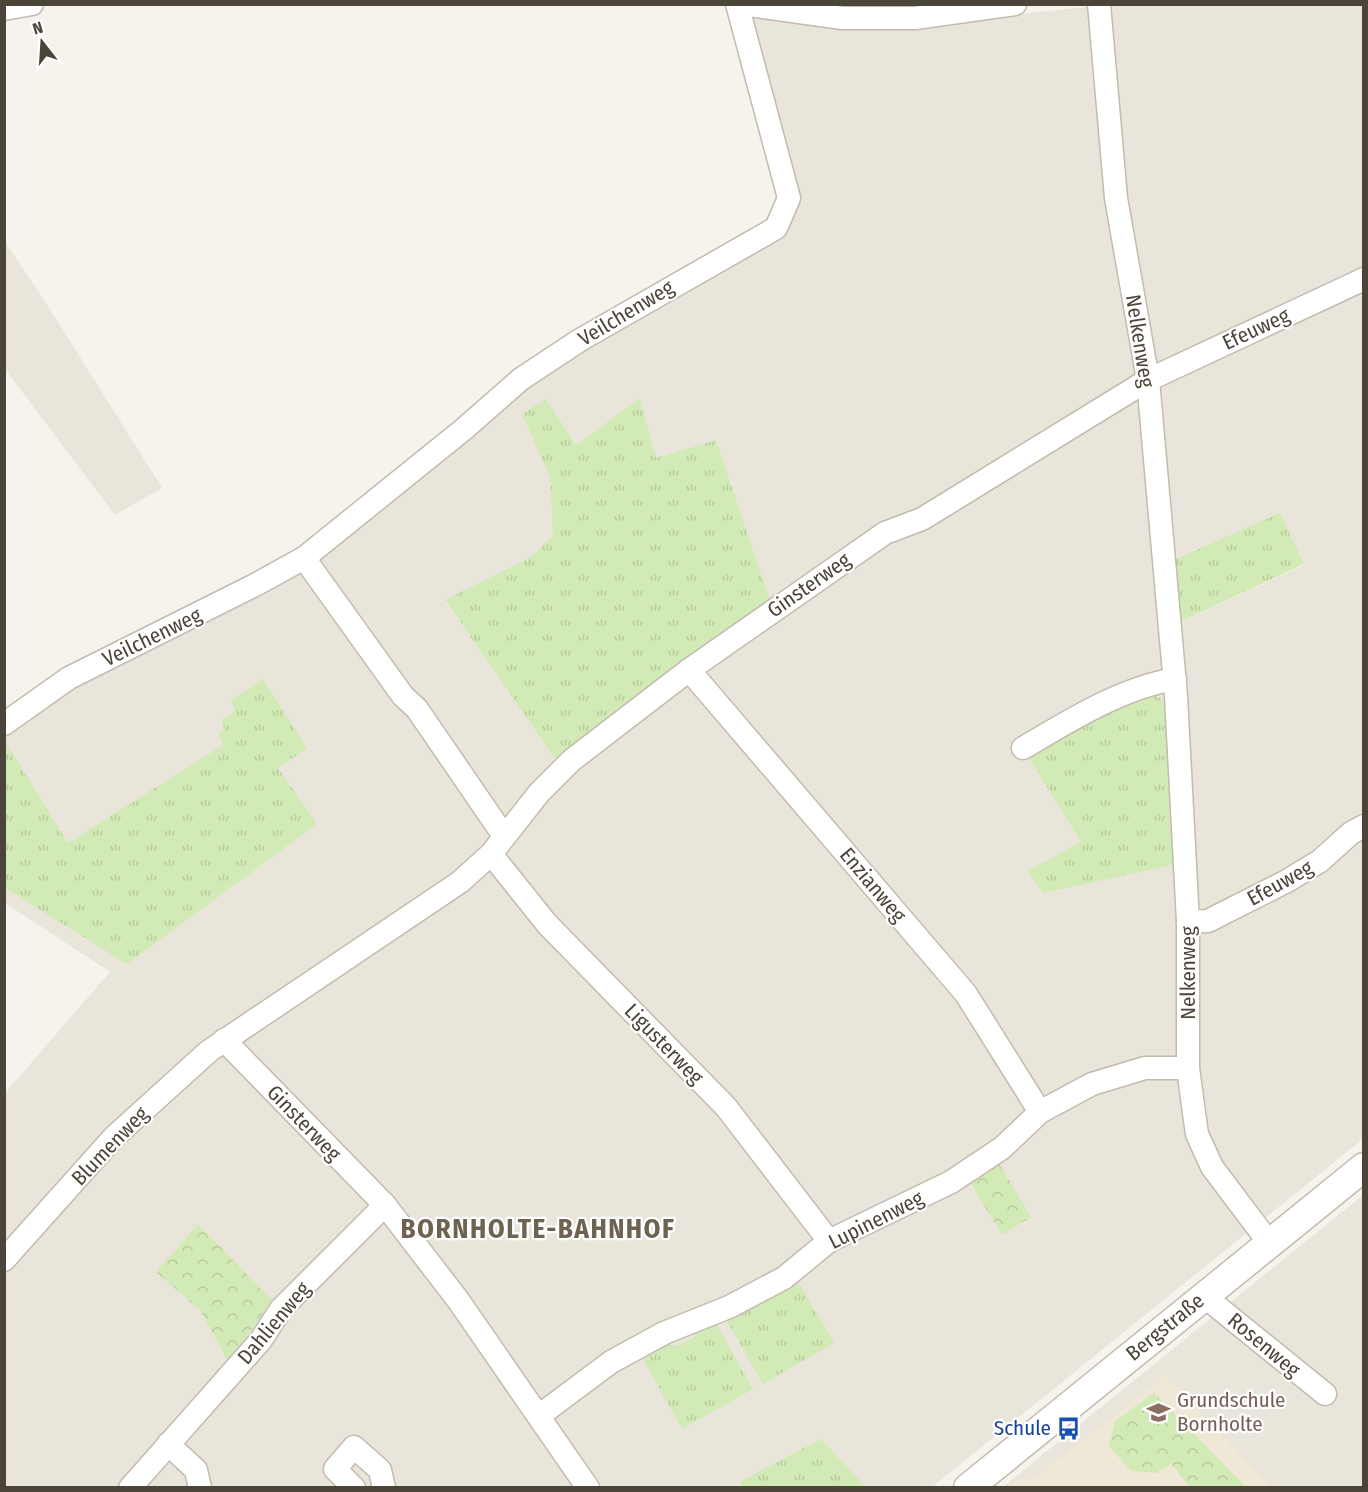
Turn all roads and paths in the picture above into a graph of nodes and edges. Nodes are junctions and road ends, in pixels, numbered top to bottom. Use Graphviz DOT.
graph roads {
  1 [pos="32,4"];
  2 [pos="739,4"];
  3 [pos="1015,4"];
  4 [pos="1099,4"];
  5 [pos="4,9"];
  6 [pos="1364,279"];
  7 [pos="1148,380"];
  8 [pos="304,558"];
  9 [pos="689,670"];
  10 [pos="1174,679"];
  11 [pos="4,724"];
  12 [pos="1023,748"];
  13 [pos="1364,826"];
  14 [pos="498,845"];
  15 [pos="1188,922"];
  16 [pos="224,1040"];
  17 [pos="1188,1068"];
  18 [pos="1040,1112"];
  19 [pos="1364,1167"];
  20 [pos="385,1205"];
  21 [pos="829,1241"];
  22 [pos="1270,1244"];
  23 [pos="4,1260"];
  24 [pos="1204,1296"];
  25 [pos="1325,1394"];
  26 [pos="540,1415"];
  27 [pos="168,1444"];
  28 [pos="130,1488"];
  29 [pos="200,1488"];
  30 [pos="354,1488"];
  31 [pos="384,1488"];
  32 [pos="588,1488"];
  33 [pos="968,1488"];
  1 -- 5 [label="street"];
  2 -- 3 [label="street"];
  2 -- 8 [label="street, Veilchenweg"];
  4 -- 7 [label="street, Nelkenweg"];
  6 -- 7 [label="street, Efeuweg"];
  7 -- 9 [label="street, Ginsterweg"];
  7 -- 10 [label="street, Nelkenweg"];
  8 -- 11 [label="street, Veilchenweg"];
  8 -- 14 [label="street"];
  9 -- 14 [label="street, Ginsterweg"];
  9 -- 18 [label="street, Enzianweg"];
  10 -- 12 [label="street"];
  10 -- 15 [label="street, Nelkenweg"];
  13 -- 15 [label="street, Efeuweg"];
  14 -- 16 [label="street, Ginsterweg"];
  14 -- 21 [label="street, Ligusterweg"];
  15 -- 17 [label="street, Nelkenweg"];
  16 -- 20 [label="street, Ginsterweg"];
  16 -- 23 [label="street, Blumenweg"];
  17 -- 18 [label="street, Lupinenweg"];
  17 -- 22 [label="street, Nelkenweg"];
  18 -- 21 [label="street, Lupinenweg"];
  19 -- 22 [label="street, Bergstraße"];
  20 -- 26 [label="street, Ginsterweg"];
  20 -- 27 [label="street, Dahlienweg"];
  21 -- 26 [label="street, Lupinenweg"];
  22 -- 24 [label="street, Bergstraße"];
  24 -- 25 [label="street, Rosenweg"];
  24 -- 33 [label="street, Bergstraße"];
  26 -- 32 [label="street, Ginsterweg"];
  27 -- 28 [label="street, Dahlienweg"];
  27 -- 29 [label="street"];
  30 -- 31 [label="street"];
}
